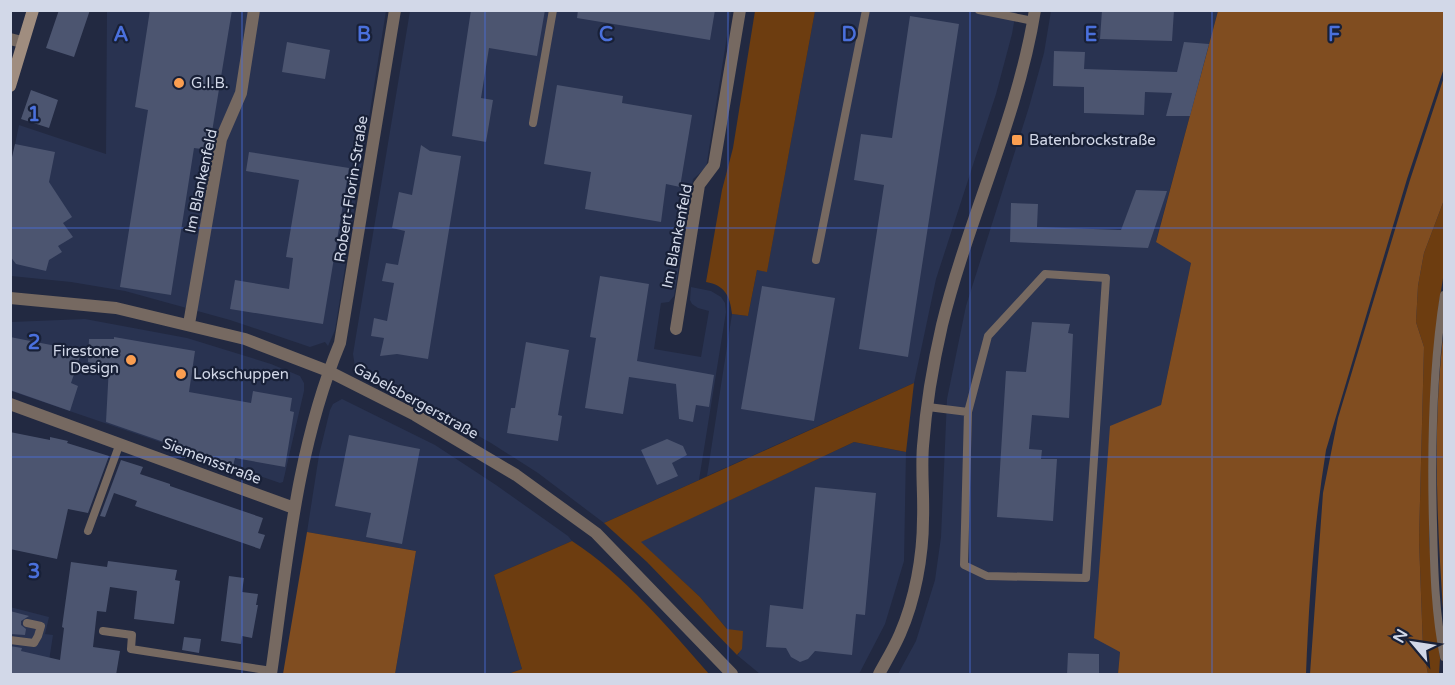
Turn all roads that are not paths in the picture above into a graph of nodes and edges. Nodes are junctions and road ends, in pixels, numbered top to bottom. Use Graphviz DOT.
graph roads {
  1 [pos="33,10"];
  2 [pos="254,10"];
  3 [pos="395,10"];
  4 [pos="553,10"];
  5 [pos="740,10"];
  6 [pos="866,10"];
  7 [pos="979,10"];
  8 [pos="1034,16"];
  9 [pos="16,40"];
  10 [pos="10,86"];
  11 [pos="533,123"];
  12 [pos="816,260"];
  13 [pos="1444,295"];
  14 [pos="10,298"];
  15 [pos="189,324"];
  16 [pos="676,329"];
  17 [pos="328,371"];
  18 [pos="10,404"];
  19 [pos="928,407"];
  20 [pos="968,412"];
  21 [pos="120,443"];
  22 [pos="294,508"];
  23 [pos="88,531"];
  24 [pos="27,623"];
  25 [pos="103,632"];
  26 [pos="10,640"];
  27 [pos="1444,657"];
  28 [pos="272,673"];
  29 [pos="732,675"];
  30 [pos="879,675"];
  1 -- 9 [label="main road"];
  2 -- 15 [label="street, Im Blankenfeld"];
  3 -- 17 [label="street, Robert-Florin-Straße"];
  4 -- 11 [label="lane"];
  5 -- 16 [label="street, Im Blankenfeld"];
  6 -- 12 [label="lane"];
  7 -- 8 [label="lane"];
  8 -- 19 [label="street"];
  9 -- 10 [label="main road"];
  13 -- 27 [label="lane"];
  14 -- 15 [label="street, Gabelsbergerstraße"];
  15 -- 17 [label="street, Gabelsbergerstraße"];
  17 -- 22 [label="street"];
  17 -- 29 [label="street, Gabelsbergerstraße"];
  18 -- 21 [label="street, Siemensstraße"];
  19 -- 20 [label="lane"];
  19 -- 30 [label="street"];
  20 -- 20 [label="lane"];
  21 -- 22 [label="street, Siemensstraße"];
  21 -- 23 [label="lane"];
  22 -- 28 [label="street"];
  24 -- 26 [label="lane"];
  25 -- 28 [label="lane"];
}
